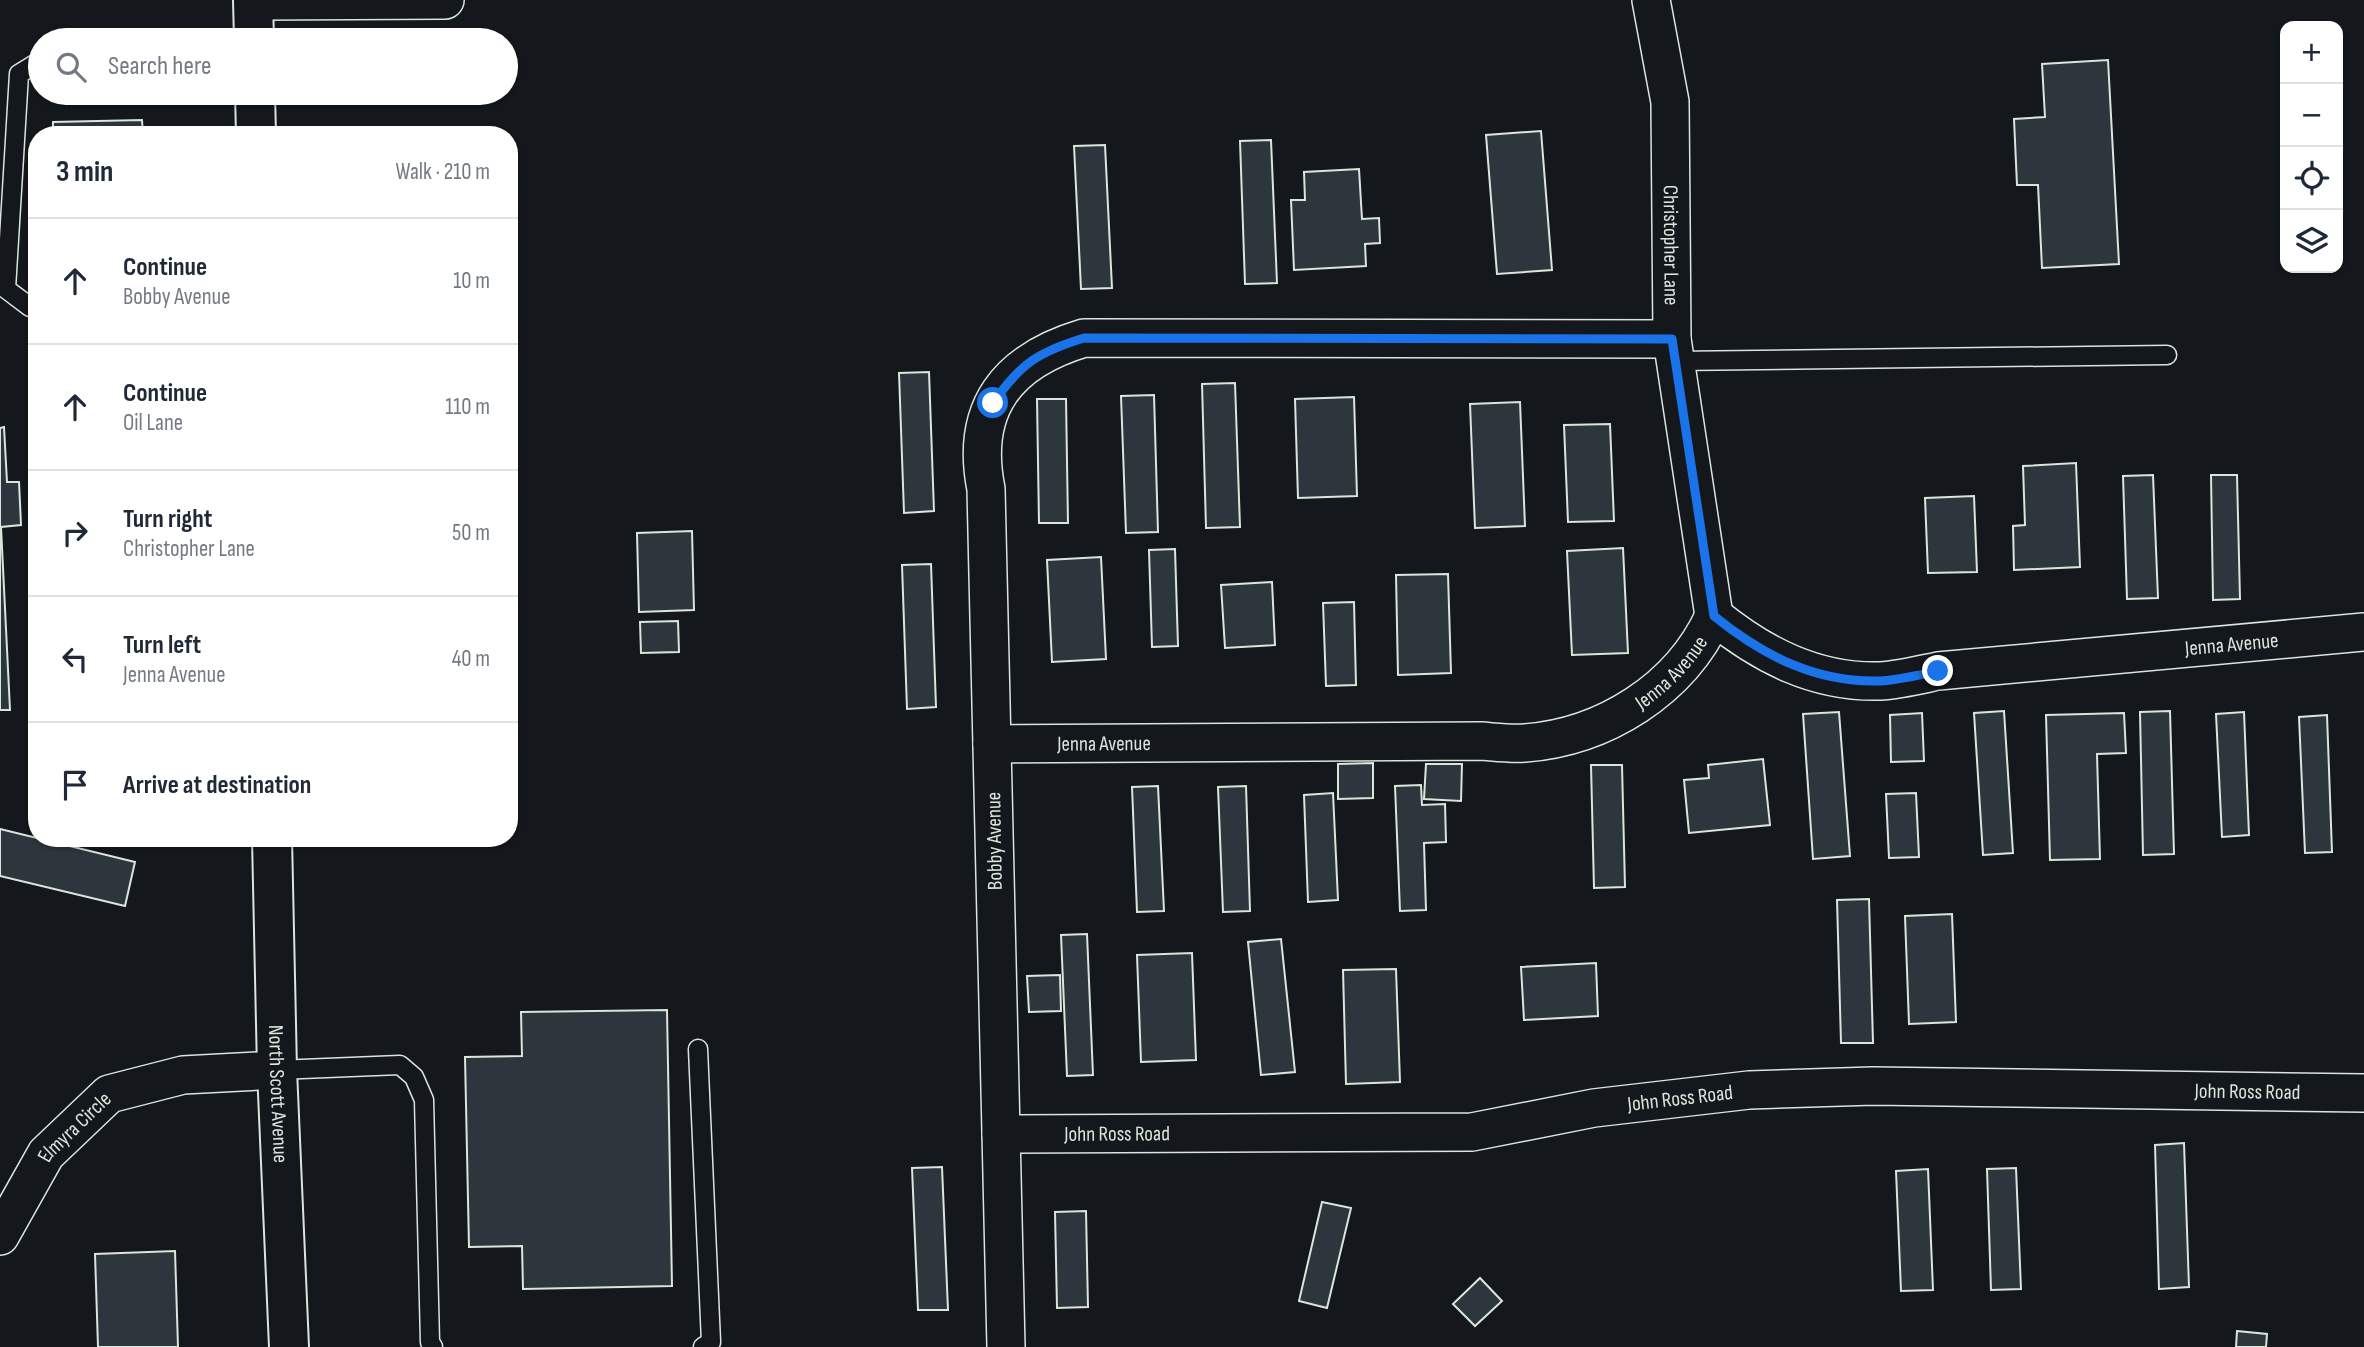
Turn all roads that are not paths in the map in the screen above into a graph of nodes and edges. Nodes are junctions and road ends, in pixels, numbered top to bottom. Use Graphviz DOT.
graph roads {
  1 [pos="253,0"];
  2 [pos="446,0"];
  3 [pos="1651,0"];
  4 [pos="254,28"];
  5 [pos="28,68"];
  6 [pos="255,105"];
  7 [pos="256,126"];
  8 [pos="28,306"];
  9 [pos="1673,350"];
  10 [pos="2167,355"];
  11 [pos="1714,616"];
  12 [pos="2364,632"];
  13 [pos="992,744"];
  14 [pos="272,847"];
  15 [pos="698,1049"];
  16 [pos="277,1070"];
  17 [pos="2364,1093"];
  18 [pos="1001,1134"];
  19 [pos="0,1236"];
  20 [pos="289,1347"];
  21 [pos="433,1347"];
  22 [pos="703,1347"];
  23 [pos="1006,1347"];
  1 -- 2 [label="street"];
  1 -- 4 [label="main road"];
  3 -- 9 [label="street, Christopher Lane"];
  5 -- 8 [label="lane"];
  6 -- 7 [label="main road"];
  9 -- 10 [label="lane"];
  9 -- 11 [label="street, Christopher Lane"];
  9 -- 13 [label="street, Bobby Avenue"];
  11 -- 12 [label="street, Jenna Avenue"];
  11 -- 13 [label="street, Jenna Avenue"];
  13 -- 18 [label="street, Bobby Avenue"];
  14 -- 16 [label="main road, North Scott Avenue"];
  15 -- 22 [label="lane"];
  16 -- 19 [label="street, Elmyra Circle"];
  16 -- 20 [label="main road, North Scott Avenue"];
  16 -- 21 [label="lane"];
  17 -- 18 [label="street, John Ross Road"];
  18 -- 23 [label="street, Bobby Avenue"];
}
